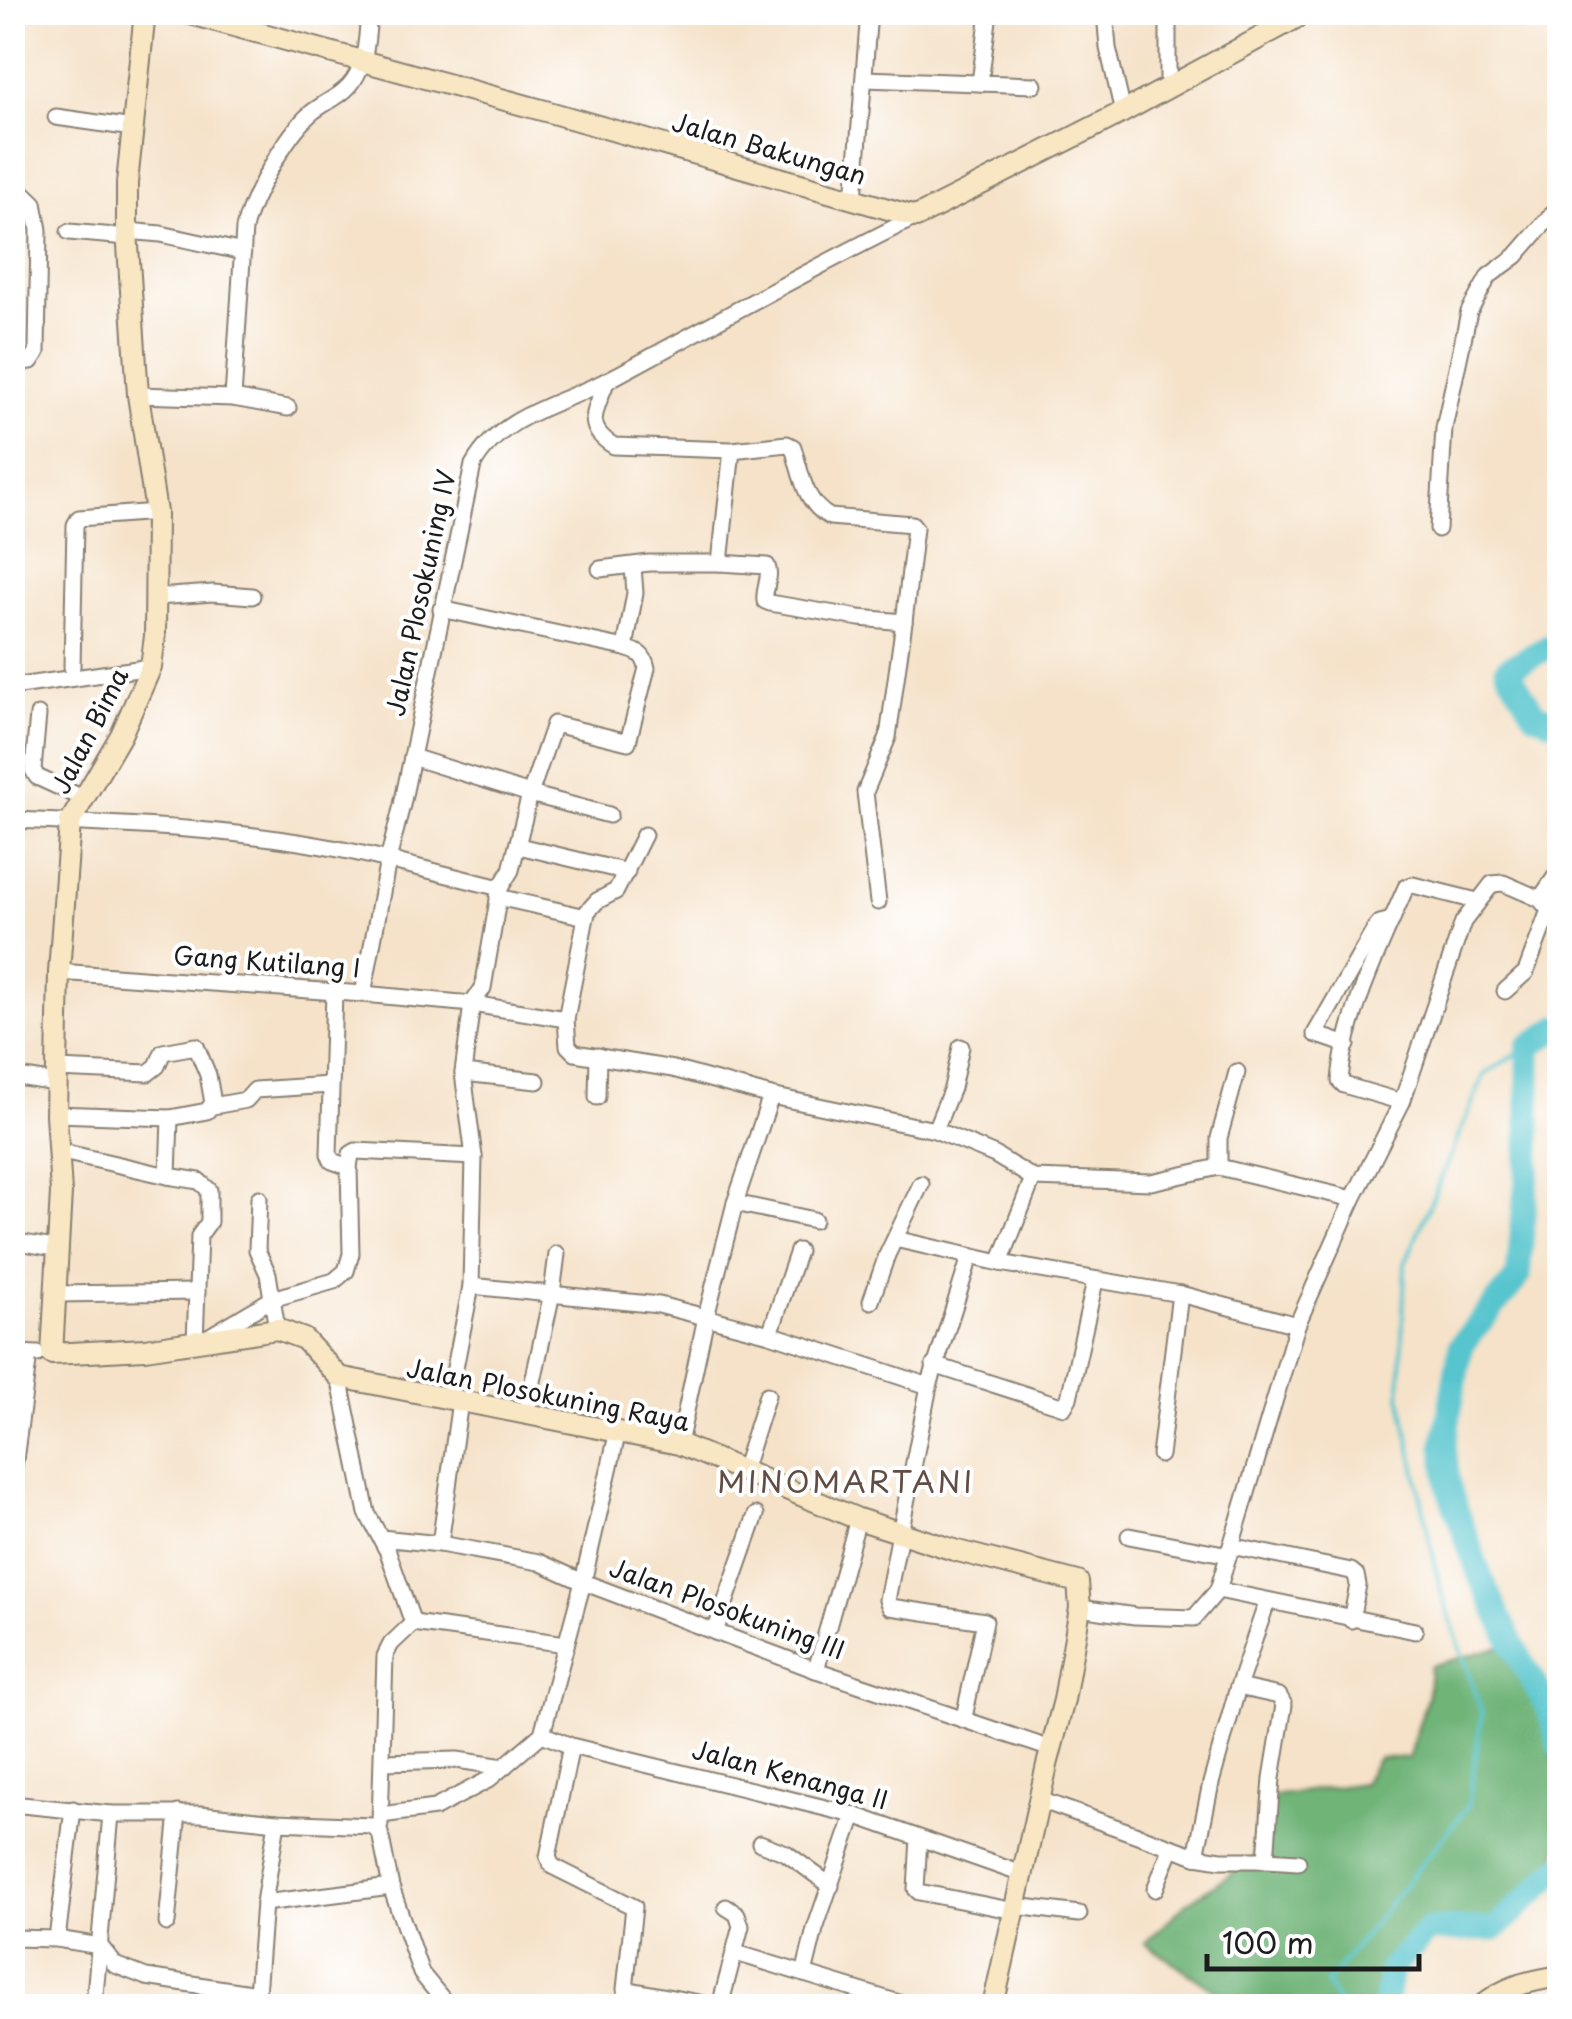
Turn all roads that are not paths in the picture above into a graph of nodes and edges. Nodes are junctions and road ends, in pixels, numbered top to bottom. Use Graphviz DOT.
graph roads {
  1 [pos="145,12"];
  2 [pos="183,12"];
  3 [pos="370,12"];
  4 [pos="869,12"];
  5 [pos="989,12"];
  6 [pos="1105,12"];
  7 [pos="1168,12"];
  8 [pos="1307,12"];
  9 [pos="364,61"];
  10 [pos="864,79"];
  11 [pos="980,83"];
  12 [pos="1034,85"];
  13 [pos="1168,86"];
  14 [pos="1124,112"];
  15 [pos="56,117"];
  16 [pos="133,128"];
  17 [pos="12,182"];
  18 [pos="854,199"];
  19 [pos="1560,205"];
  20 [pos="876,206"];
  21 [pos="916,217"];
  22 [pos="69,232"];
  23 [pos="127,234"];
  24 [pos="880,234"];
  25 [pos="243,252"];
  26 [pos="12,362"];
  27 [pos="607,380"];
  28 [pos="138,394"];
  29 [pos="234,398"];
  30 [pos="288,408"];
  31 [pos="732,450"];
  32 [pos="156,512"];
  33 [pos="1438,529"];
  34 [pos="720,563"];
  35 [pos="632,567"];
  36 [pos="600,570"];
  37 [pos="252,596"];
  38 [pos="156,598"];
  39 [pos="441,609"];
  40 [pos="904,622"];
  41 [pos="625,648"];
  42 [pos="72,667"];
  43 [pos="150,667"];
  44 [pos="12,687"];
  45 [pos="38,715"];
  46 [pos="412,757"];
  47 [pos="530,794"];
  48 [pos="85,799"];
  49 [pos="609,815"];
  50 [pos="12,820"];
  51 [pos="70,822"];
  52 [pos="644,835"];
  53 [pos="519,846"];
  54 [pos="388,860"];
  55 [pos="1560,870"];
  56 [pos="627,872"];
  57 [pos="499,892"];
  58 [pos="1540,899"];
  59 [pos="1477,901"];
  60 [pos="878,902"];
  61 [pos="586,917"];
  62 [pos="1392,920"];
  63 [pos="59,972"];
  64 [pos="1504,991"];
  65 [pos="334,992"];
  66 [pos="363,994"];
  67 [pos="472,1004"];
  68 [pos="566,1019"];
  69 [pos="1347,1045"];
  70 [pos="961,1047"];
  71 [pos="598,1056"];
  72 [pos="463,1072"];
  73 [pos="1238,1072"];
  74 [pos="12,1076"];
  75 [pos="56,1076"];
  76 [pos="537,1081"];
  77 [pos="330,1085"];
  78 [pos="771,1096"];
  79 [pos="596,1097"];
  80 [pos="1402,1102"];
  81 [pos="213,1106"];
  82 [pos="56,1114"];
  83 [pos="170,1118"];
  84 [pos="935,1130"];
  85 [pos="58,1151"];
  86 [pos="474,1157"];
  87 [pos="349,1167"];
  88 [pos="1220,1168"];
  89 [pos="168,1176"];
  90 [pos="1033,1178"];
  91 [pos="921,1184"];
  92 [pos="258,1198"];
  93 [pos="1354,1199"];
  94 [pos="735,1203"];
  95 [pos="814,1220"];
  96 [pos="895,1239"];
  97 [pos="12,1241"];
  98 [pos="60,1249"];
  99 [pos="798,1251"];
  100 [pos="557,1254"];
  101 [pos="970,1257"];
  102 [pos="1000,1263"];
  103 [pos="1095,1281"];
  104 [pos="471,1286"];
  105 [pos="196,1292"];
  106 [pos="552,1293"];
  107 [pos="56,1294"];
  108 [pos="1180,1294"];
  109 [pos="872,1301"];
  110 [pos="274,1310"];
  111 [pos="706,1317"];
  112 [pos="1297,1325"];
  113 [pos="770,1334"];
  114 [pos="199,1341"];
  115 [pos="21,1354"];
  116 [pos="52,1354"];
  117 [pos="934,1365"];
  118 [pos="339,1377"];
  119 [pos="929,1386"];
  120 [pos="767,1395"];
  121 [pos="455,1400"];
  122 [pos="526,1414"];
  123 [pos="618,1432"];
  124 [pos="680,1444"];
  125 [pos="1160,1455"];
  126 [pos="742,1471"];
  127 [pos="12,1482"];
  128 [pos="756,1515"];
  129 [pos="858,1519"];
  130 [pos="900,1532"];
  131 [pos="1129,1536"];
  132 [pos="381,1538"];
  133 [pos="440,1544"];
  134 [pos="1230,1550"];
  135 [pos="583,1582"];
  136 [pos="1218,1590"];
  137 [pos="1267,1602"];
  138 [pos="1080,1608"];
  139 [pos="1350,1620"];
  140 [pos="412,1623"];
  141 [pos="1415,1631"];
  142 [pos="715,1632"];
  143 [pos="566,1644"];
  144 [pos="816,1670"];
  145 [pos="1238,1687"];
  146 [pos="964,1717"];
  147 [pos="542,1734"];
  148 [pos="571,1746"];
  149 [pos="1051,1748"];
  150 [pos="384,1762"];
  151 [pos="504,1767"];
  152 [pos="1040,1800"];
  153 [pos="12,1804"];
  154 [pos="73,1809"];
  155 [pos="111,1814"];
  156 [pos="178,1814"];
  157 [pos="381,1815"];
  158 [pos="854,1815"];
  159 [pos="277,1822"];
  160 [pos="380,1833"];
  161 [pos="920,1838"];
  162 [pos="760,1843"];
  163 [pos="1171,1849"];
  164 [pos="1196,1856"];
  165 [pos="1266,1860"];
  166 [pos="1298,1862"];
  167 [pos="1022,1874"];
  168 [pos="831,1886"];
  169 [pos="391,1887"];
  170 [pos="1155,1889"];
  171 [pos="264,1903"];
  172 [pos="726,1907"];
  173 [pos="1016,1908"];
  174 [pos="1078,1914"];
  175 [pos="168,1923"];
  176 [pos="12,1938"];
  177 [pos="57,1939"];
  178 [pos="100,1946"];
  179 [pos="736,1954"];
  180 [pos="804,1974"];
  181 [pos="1560,1976"];
  182 [pos="260,2000"];
  183 [pos="94,2006"];
  184 [pos="448,2006"];
  185 [pos="718,2006"];
  186 [pos="909,2006"];
  187 [pos="993,2006"];
  188 [pos="1482,2006"];
  1 -- 16 [label="street, Jalan Bima"];
  2 -- 9 [label="street, Jalan Bakungan"];
  3 -- 9 [label="street"];
  4 -- 10 [label="street"];
  5 -- 11 [label="street"];
  6 -- 14 [label="street"];
  7 -- 13 [label="street"];
  8 -- 13 [label="street"];
  9 -- 18 [label="street, Jalan Bakungan"];
  9 -- 25 [label="street"];
  10 -- 11 [label="street"];
  10 -- 18 [label="street"];
  11 -- 12 [label="street"];
  13 -- 14 [label="street"];
  14 -- 21 [label="street"];
  15 -- 16 [label="street"];
  16 -- 23 [label="street, Jalan Bima"];
  17 -- 26 [label="street"];
  18 -- 20 [label="street, Jalan Bakungan"];
  19 -- 33 [label="street"];
  20 -- 21 [label="street, Jalan Bakungan"];
  20 -- 24 [label="street"];
  21 -- 24 [label="street, Jalan Plosokuning IV"];
  22 -- 23 [label="street"];
  23 -- 25 [label="street"];
  23 -- 28 [label="street, Jalan Bima"];
  24 -- 27 [label="street, Jalan Plosokuning IV"];
  25 -- 29 [label="street"];
  27 -- 31 [label="street"];
  27 -- 39 [label="street, Jalan Plosokuning IV"];
  28 -- 29 [label="street"];
  28 -- 32 [label="street, Jalan Bima"];
  29 -- 30 [label="street"];
  31 -- 34 [label="street"];
  31 -- 40 [label="street"];
  32 -- 38 [label="street, Jalan Bima"];
  32 -- 42 [label="street"];
  34 -- 35 [label="street"];
  34 -- 40 [label="street"];
  35 -- 36 [label="street"];
  35 -- 41 [label="street"];
  37 -- 38 [label="street"];
  38 -- 43 [label="street, Jalan Bima"];
  39 -- 41 [label="street"];
  39 -- 46 [label="street, Jalan Plosokuning IV"];
  40 -- 60 [label="street"];
  41 -- 47 [label="street"];
  43 -- 44 [label="street"];
  43 -- 48 [label="street, Jalan Bima"];
  45 -- 48 [label="street"];
  46 -- 47 [label="street"];
  46 -- 54 [label="street, Jalan Plosokuning IV"];
  47 -- 49 [label="street"];
  47 -- 53 [label="street"];
  48 -- 51 [label="street, Jalan Bima"];
  50 -- 51 [label="street"];
  51 -- 54 [label="street"];
  51 -- 63 [label="street, Jalan Bima"];
  52 -- 56 [label="street"];
  53 -- 56 [label="street"];
  53 -- 57 [label="street"];
  54 -- 57 [label="street"];
  54 -- 66 [label="street, Jalan Plosokuning IV"];
  55 -- 58 [label="street"];
  56 -- 61 [label="street"];
  57 -- 61 [label="street"];
  57 -- 67 [label="street"];
  58 -- 59 [label="street"];
  58 -- 64 [label="street"];
  59 -- 62 [label="street"];
  59 -- 80 [label="street"];
  61 -- 68 [label="street"];
  62 -- 69 [label="street"];
  62 -- 69 [label="street"];
  63 -- 65 [label="street, Gang Kutilang I"];
  63 -- 75 [label="street, Jalan Bima"];
  65 -- 66 [label="street, Gang Kutilang I"];
  65 -- 77 [label="street"];
  66 -- 67 [label="street, Gang Kutilang I"];
  67 -- 68 [label="street, Gang Kutilang I"];
  67 -- 72 [label="street"];
  68 -- 71 [label="street"];
  69 -- 80 [label="street"];
  70 -- 84 [label="street"];
  71 -- 78 [label="street"];
  71 -- 79 [label="street"];
  72 -- 76 [label="street"];
  72 -- 86 [label="street"];
  73 -- 88 [label="street"];
  74 -- 75 [label="street"];
  75 -- 81 [label="street"];
  75 -- 82 [label="street, Jalan Bima"];
  77 -- 81 [label="street"];
  77 -- 87 [label="street"];
  78 -- 84 [label="street"];
  78 -- 94 [label="street"];
  80 -- 93 [label="street"];
  81 -- 83 [label="street"];
  82 -- 83 [label="street"];
  82 -- 85 [label="street, Jalan Bima"];
  83 -- 89 [label="street"];
  84 -- 90 [label="street"];
  85 -- 89 [label="street"];
  85 -- 98 [label="street, Jalan Bima"];
  86 -- 87 [label="street"];
  86 -- 104 [label="street"];
  87 -- 110 [label="street"];
  88 -- 90 [label="street"];
  88 -- 93 [label="street"];
  89 -- 105 [label="street"];
  90 -- 102 [label="street"];
  91 -- 96 [label="street"];
  92 -- 110 [label="street"];
  93 -- 112 [label="street"];
  94 -- 95 [label="street"];
  94 -- 111 [label="street"];
  96 -- 101 [label="street"];
  96 -- 109 [label="street"];
  97 -- 98 [label="street"];
  98 -- 107 [label="street, Jalan Bima"];
  99 -- 113 [label="street"];
  100 -- 106 [label="street"];
  101 -- 102 [label="street"];
  101 -- 117 [label="street"];
  102 -- 103 [label="street"];
  103 -- 108 [label="street"];
  103 -- 117 [label="street"];
  104 -- 106 [label="street"];
  104 -- 121 [label="street"];
  105 -- 107 [label="street"];
  105 -- 114 [label="street"];
  106 -- 111 [label="street"];
  106 -- 122 [label="street"];
  107 -- 116 [label="street, Jalan Bima"];
  108 -- 112 [label="street"];
  108 -- 125 [label="street"];
  110 -- 114 [label="street"];
  110 -- 114 [label="street"];
  110 -- 118 [label="street"];
  111 -- 113 [label="street"];
  111 -- 124 [label="street"];
  112 -- 134 [label="street"];
  113 -- 119 [label="street"];
  114 -- 116 [label="street"];
  115 -- 116 [label="street"];
  115 -- 127 [label="street"];
  117 -- 119 [label="street"];
  118 -- 121 [label="street, Jalan Plosokuning Raya"];
  118 -- 132 [label="street"];
  119 -- 130 [label="street"];
  120 -- 126 [label="street"];
  121 -- 122 [label="street, Jalan Plosokuning Raya"];
  121 -- 133 [label="street"];
  122 -- 123 [label="street, Jalan Plosokuning Raya"];
  123 -- 124 [label="street, Jalan Plosokuning Raya"];
  123 -- 135 [label="street"];
  124 -- 126 [label="street, Jalan Plosokuning Raya"];
  126 -- 129 [label="street, Jalan Plosokuning Raya"];
  128 -- 142 [label="street"];
  129 -- 130 [label="street, Jalan Plosokuning Raya"];
  129 -- 144 [label="street"];
  130 -- 138 [label="street, Jalan Plosokuning Raya"];
  130 -- 146 [label="street"];
  131 -- 134 [label="street"];
  132 -- 133 [label="street, Jalan Plosokuning III"];
  132 -- 140 [label="street"];
  133 -- 135 [label="street, Jalan Plosokuning III"];
  134 -- 136 [label="street"];
  134 -- 139 [label="street"];
  135 -- 142 [label="street, Jalan Plosokuning III"];
  135 -- 143 [label="street"];
  136 -- 137 [label="street"];
  136 -- 138 [label="street"];
  137 -- 139 [label="street"];
  137 -- 145 [label="street"];
  138 -- 149 [label="street"];
  139 -- 141 [label="street"];
  140 -- 143 [label="street"];
  140 -- 150 [label="street"];
  142 -- 144 [label="street, Jalan Plosokuning III"];
  143 -- 147 [label="street"];
  144 -- 146 [label="street, Jalan Plosokuning III"];
  145 -- 164 [label="street"];
  145 -- 165 [label="street"];
  146 -- 149 [label="street, Jalan Plosokuning III"];
  147 -- 148 [label="street, Jalan Kenanga II"];
  147 -- 151 [label="street"];
  148 -- 158 [label="street, Jalan Kenanga II"];
  148 -- 185 [label="street"];
  149 -- 152 [label="street"];
  150 -- 151 [label="street"];
  150 -- 157 [label="street"];
  151 -- 157 [label="street"];
  152 -- 163 [label="street"];
  152 -- 167 [label="street"];
  153 -- 154 [label="street"];
  154 -- 155 [label="street"];
  154 -- 177 [label="street"];
  155 -- 156 [label="street"];
  155 -- 178 [label="street"];
  156 -- 159 [label="street"];
  156 -- 175 [label="street"];
  157 -- 160 [label="street"];
  158 -- 161 [label="street, Jalan Kenanga II"];
  158 -- 168 [label="street"];
  159 -- 160 [label="street"];
  159 -- 171 [label="street"];
  160 -- 169 [label="street"];
  161 -- 167 [label="street, Jalan Kenanga II"];
  161 -- 173 [label="street"];
  162 -- 168 [label="street"];
  163 -- 164 [label="street"];
  163 -- 170 [label="street"];
  164 -- 165 [label="street"];
  165 -- 166 [label="street"];
  167 -- 173 [label="street"];
  168 -- 180 [label="street"];
  169 -- 171 [label="street"];
  169 -- 184 [label="street"];
  171 -- 182 [label="street"];
  172 -- 179 [label="street"];
  173 -- 174 [label="street"];
  173 -- 187 [label="street"];
  176 -- 177 [label="street"];
  177 -- 178 [label="street"];
  178 -- 182 [label="street"];
  178 -- 183 [label="street"];
  179 -- 180 [label="street"];
  179 -- 185 [label="street"];
  180 -- 186 [label="street"];
  181 -- 188 [label="street"];
}
